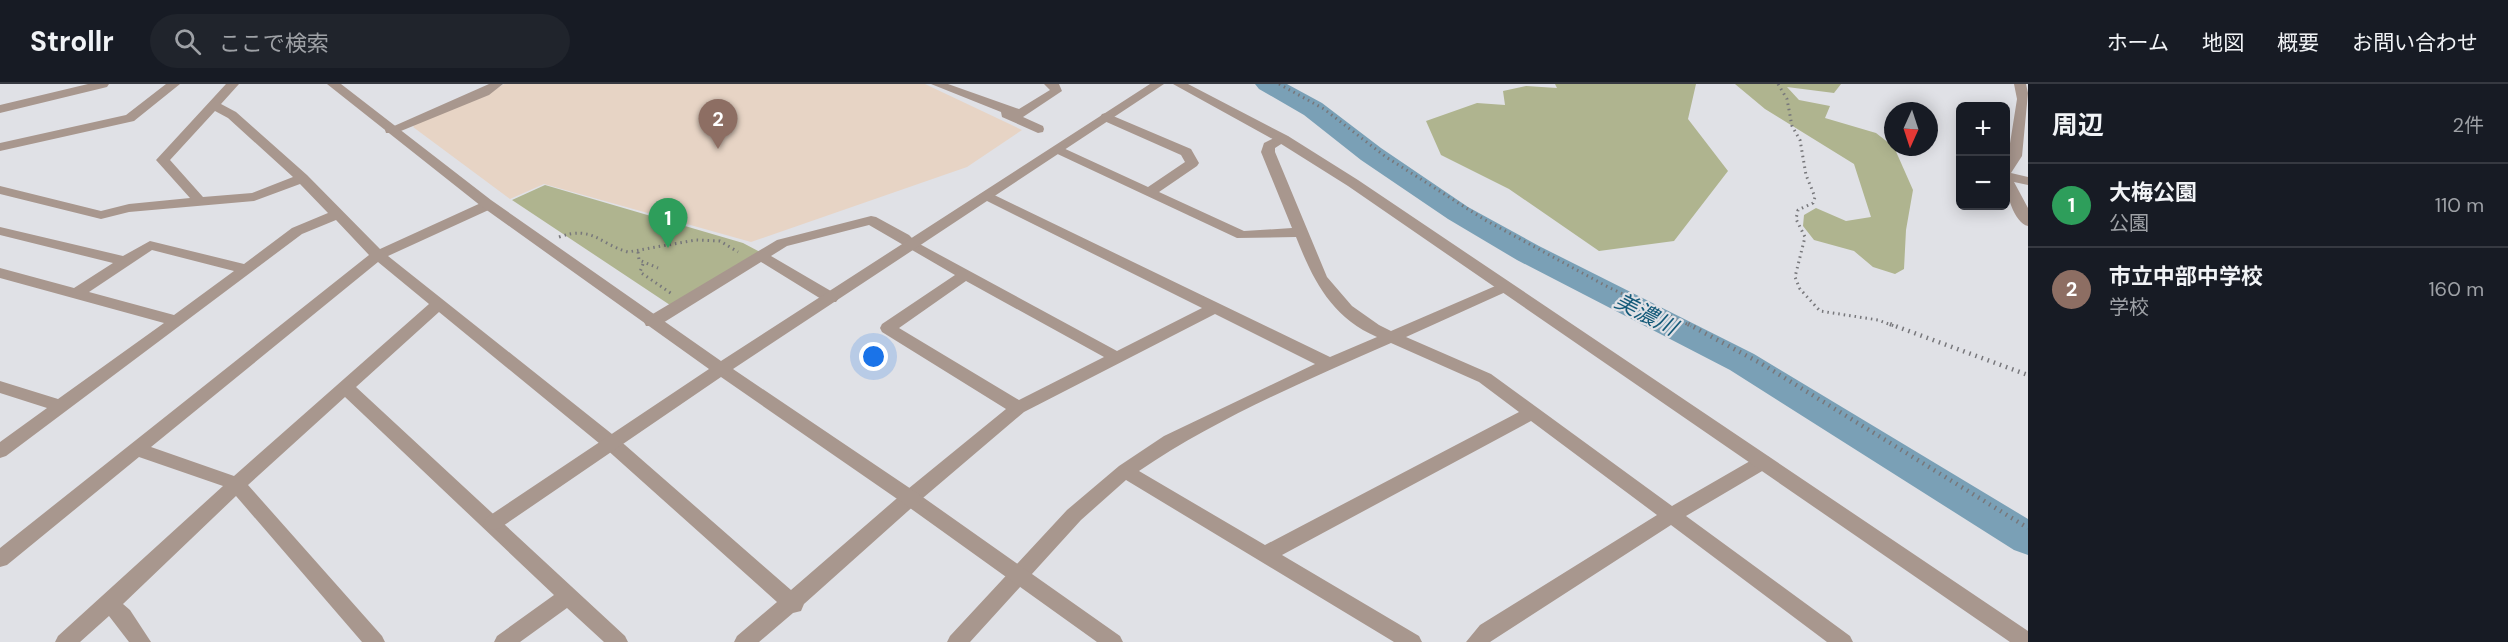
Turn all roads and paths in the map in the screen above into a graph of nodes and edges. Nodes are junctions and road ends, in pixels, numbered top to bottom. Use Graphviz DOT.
graph roads {
  1 [pos="103,84"];
  2 [pos="174,84"];
  3 [pos="233,84"];
  4 [pos="333,84"];
  5 [pos="473,84"];
  6 [pos="497,84"];
  7 [pos="937,84"];
  8 [pos="1050,84"];
  9 [pos="1158,84"];
  10 [pos="1179,84"];
  11 [pos="1279,84"];
  12 [pos="1778,84"];
  13 [pos="2020,84"];
  14 [pos="485,92"];
  15 [pos="213,105"];
  16 [pos="997,106"];
  17 [pos="0,109"];
  18 [pos="1106,117"];
  19 [pos="1038,129"];
  20 [pos="391,130"];
  21 [pos="1283,139"];
  22 [pos="0,147"];
  23 [pos="1056,150"];
  24 [pos="2010,164"];
  25 [pos="302,178"];
  26 [pos="2010,179"];
  27 [pos="2028,182"];
  28 [pos="2010,186"];
  29 [pos="0,190"];
  30 [pos="1149,192"];
  31 [pos="986,195"];
  32 [pos="201,202"];
  33 [pos="488,205"];
  34 [pos="338,214"];
  35 [pos="2028,222"];
  36 [pos="0,231"];
  37 [pos="1302,232"];
  38 [pos="544,243"];
  39 [pos="911,245"];
  40 [pos="638,252"];
  41 [pos="378,255"];
  42 [pos="757,260"];
  43 [pos="124,261"];
  44 [pos="643,264"];
  45 [pos="658,268"];
  46 [pos="246,269"];
  47 [pos="0,273"];
  48 [pos="965,275"];
  49 [pos="1505,287"];
  50 [pos="77,293"];
  51 [pos="680,294"];
  52 [pos="831,298"];
  53 [pos="438,304"];
  54 [pos="1215,308"];
  55 [pos="177,321"];
  56 [pos="652,322"];
  57 [pos="1389,336"];
  58 [pos="1118,358"];
  59 [pos="1329,364"];
  60 [pos="720,370"];
  61 [pos="2028,375"];
  62 [pos="0,387"];
  63 [pos="345,387"];
  64 [pos="60,405"];
  65 [pos="1018,408"];
  66 [pos="1533,412"];
  67 [pos="611,443"];
  68 [pos="137,449"];
  69 [pos="0,451"];
  70 [pos="1763,462"];
  71 [pos="1125,471"];
  72 [pos="237,484"];
  73 [pos="909,498"];
  74 [pos="1672,515"];
  75 [pos="493,523"];
  76 [pos="2028,528"];
  77 [pos="1264,555"];
  78 [pos="0,559"];
  79 [pos="1020,576"];
  80 [pos="568,597"];
  81 [pos="109,604"];
  82 [pos="793,604"];
  83 [pos="1840,641"];
  84 [pos="65,642"];
  85 [pos="141,642"];
  86 [pos="375,642"];
  87 [pos="504,642"];
  88 [pos="618,642"];
  89 [pos="744,642"];
  90 [pos="957,642"];
  91 [pos="1113,642"];
  92 [pos="1412,642"];
  93 [pos="1476,642"];
  94 [pos="2027,642"];
  1 -- 17 [label="street"];
  2 -- 22 [label="street"];
  3 -- 15 [label="street"];
  4 -- 20 [label="street"];
  5 -- 14 [label="street"];
  6 -- 14 [label="street"];
  7 -- 16 [label="street"];
  8 -- 16 [label="street"];
  9 -- 18 [label="street"];
  10 -- 21 [label="street"];
  11 -- 76 [label="path"];
  12 -- 61 [label="path"];
  13 -- 24 [label="street"];
  14 -- 20 [label="street"];
  15 -- 25 [label="street"];
  15 -- 32 [label="street"];
  16 -- 19 [label="street"];
  18 -- 23 [label="street"];
  18 -- 30 [label="street"];
  20 -- 33 [label="street"];
  21 -- 37 [label="street"];
  21 -- 49 [label="street"];
  23 -- 30 [label="street"];
  23 -- 31 [label="street"];
  25 -- 32 [label="street"];
  25 -- 34 [label="street"];
  26 -- 27 [label="street"];
  28 -- 35 [label="street"];
  29 -- 32 [label="street"];
  30 -- 37 [label="street"];
  31 -- 39 [label="street"];
  31 -- 54 [label="street"];
  33 -- 38 [label="street"];
  33 -- 41 [label="street"];
  34 -- 41 [label="street"];
  34 -- 46 [label="street"];
  36 -- 43 [label="street"];
  37 -- 57 [label="street"];
  38 -- 40 [label="path"];
  38 -- 56 [label="street"];
  39 -- 42 [label="street"];
  39 -- 48 [label="street"];
  39 -- 52 [label="street"];
  40 -- 42 [label="path"];
  40 -- 44 [label="path"];
  41 -- 53 [label="street"];
  41 -- 68 [label="street"];
  42 -- 52 [label="street"];
  42 -- 56 [label="street"];
  43 -- 46 [label="street"];
  43 -- 50 [label="street"];
  44 -- 45 [label="path"];
  44 -- 51 [label="path"];
  46 -- 55 [label="street"];
  47 -- 50 [label="street"];
  48 -- 58 [label="street"];
  48 -- 65 [label="street"];
  49 -- 57 [label="street"];
  49 -- 70 [label="street"];
  50 -- 55 [label="street"];
  52 -- 60 [label="street"];
  53 -- 63 [label="street"];
  53 -- 67 [label="street"];
  54 -- 58 [label="street"];
  54 -- 59 [label="street"];
  55 -- 64 [label="street"];
  56 -- 60 [label="street"];
  57 -- 59 [label="street"];
  57 -- 66 [label="street"];
  58 -- 65 [label="street"];
  59 -- 71 [label="street"];
  60 -- 67 [label="street"];
  60 -- 73 [label="street"];
  62 -- 64 [label="street"];
  63 -- 72 [label="street"];
  63 -- 75 [label="street"];
  64 -- 69 [label="street"];
  65 -- 73 [label="street"];
  66 -- 74 [label="street"];
  66 -- 77 [label="street"];
  67 -- 75 [label="street"];
  67 -- 82 [label="street"];
  68 -- 72 [label="street"];
  68 -- 78 [label="street"];
  70 -- 74 [label="street"];
  70 -- 94 [label="street"];
  71 -- 77 [label="street"];
  71 -- 79 [label="street"];
  72 -- 81 [label="street"];
  72 -- 86 [label="street"];
  73 -- 79 [label="street"];
  73 -- 82 [label="street"];
  74 -- 83 [label="street"];
  74 -- 93 [label="street"];
  75 -- 80 [label="street"];
  77 -- 92 [label="street"];
  79 -- 90 [label="street"];
  79 -- 91 [label="street"];
  80 -- 87 [label="street"];
  80 -- 88 [label="street"];
  81 -- 84 [label="street"];
  81 -- 85 [label="street"];
  82 -- 89 [label="street"];
}
